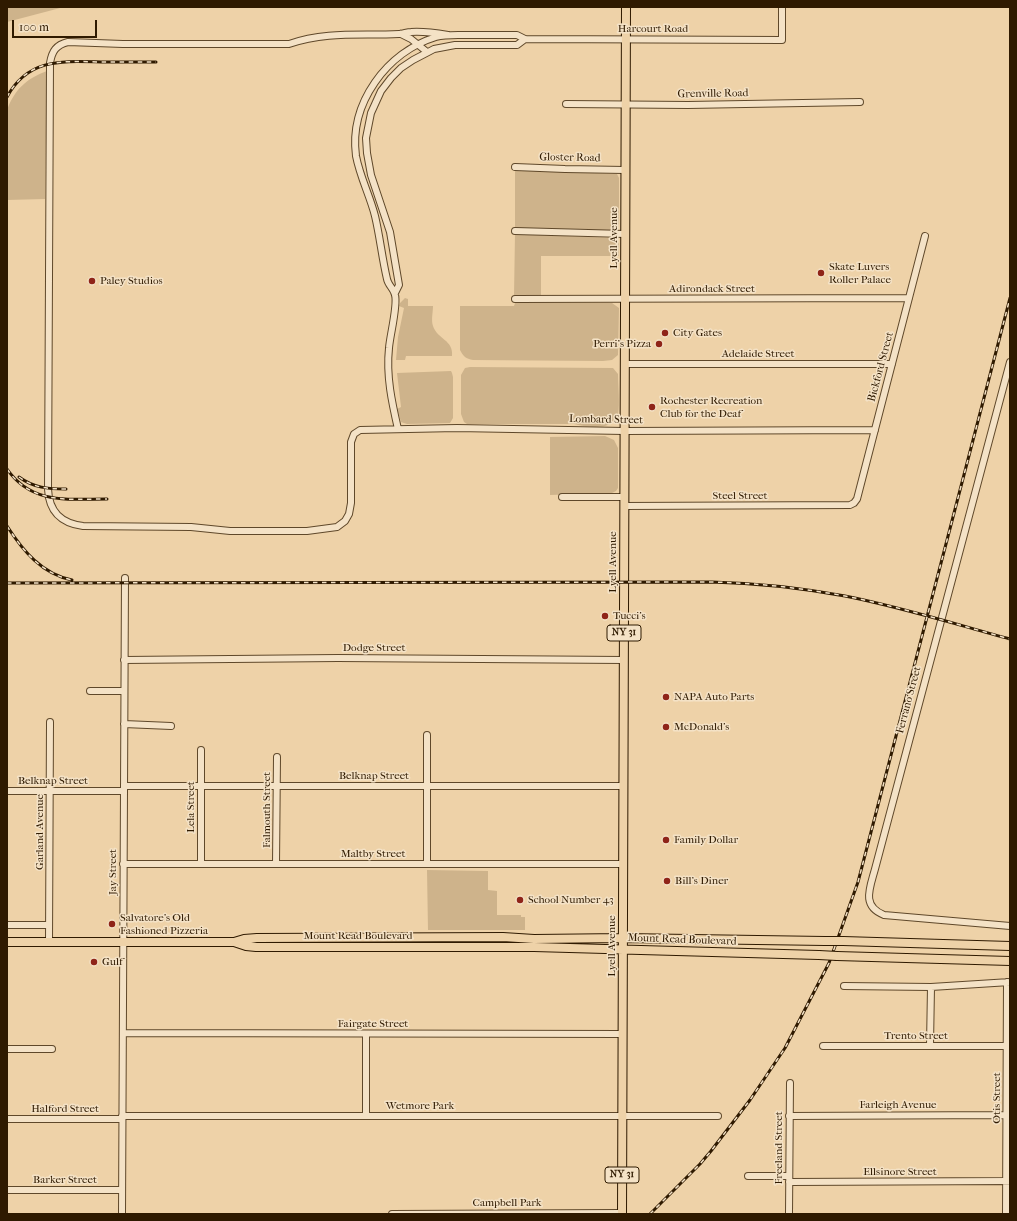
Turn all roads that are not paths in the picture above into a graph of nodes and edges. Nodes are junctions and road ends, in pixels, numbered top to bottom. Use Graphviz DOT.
graph roads {
  1 [pos="626,7"];
  2 [pos="782,7"];
  3 [pos="401,34"];
  4 [pos="448,35"];
  5 [pos="525,39"];
  6 [pos="626,39"];
  7 [pos="418,45"];
  8 [pos="427,52"];
  9 [pos="860,102"];
  10 [pos="566,104"];
  11 [pos="626,105"];
  12 [pos="515,166"];
  13 [pos="625,170"];
  14 [pos="515,232"];
  15 [pos="625,234"];
  16 [pos="925,236"];
  17 [pos="395,293"];
  18 [pos="909,298"];
  19 [pos="515,299"];
  20 [pos="625,299"];
  21 [pos="1010,362"];
  22 [pos="625,364"];
  23 [pos="892,364"];
  24 [pos="398,429"];
  25 [pos="874,430"];
  26 [pos="624,431"];
  27 [pos="562,497"];
  28 [pos="624,497"];
  29 [pos="854,503"];
  30 [pos="624,506"];
  31 [pos="125,578"];
  32 [pos="124,660"];
  33 [pos="624,660"];
  34 [pos="90,691"];
  35 [pos="124,691"];
  36 [pos="50,722"];
  37 [pos="124,724"];
  38 [pos="171,726"];
  39 [pos="427,735"];
  40 [pos="201,750"];
  41 [pos="277,757"];
  42 [pos="201,786"];
  43 [pos="277,786"];
  44 [pos="427,786"];
  45 [pos="623,786"];
  46 [pos="124,788"];
  47 [pos="7,791"];
  48 [pos="50,791"];
  49 [pos="123,864"];
  50 [pos="201,864"];
  51 [pos="276,864"];
  52 [pos="427,864"];
  53 [pos="623,864"];
  54 [pos="7,925"];
  55 [pos="49,925"];
  56 [pos="1010,926"];
  57 [pos="623,938"];
  58 [pos="7,942"];
  59 [pos="49,942"];
  60 [pos="123,942"];
  61 [pos="234,942"];
  62 [pos="1010,946"];
  63 [pos="623,950"];
  64 [pos="1010,961"];
  65 [pos="1008,982"];
  66 [pos="844,986"];
  67 [pos="931,987"];
  68 [pos="123,1033"];
  69 [pos="366,1034"];
  70 [pos="622,1034"];
  71 [pos="930,1045"];
  72 [pos="823,1046"];
  73 [pos="1008,1046"];
  74 [pos="7,1049"];
  75 [pos="52,1049"];
  76 [pos="790,1083"];
  77 [pos="1006,1115"];
  78 [pos="366,1116"];
  79 [pos="622,1116"];
  80 [pos="718,1116"];
  81 [pos="790,1116"];
  82 [pos="122,1117"];
  83 [pos="7,1119"];
  84 [pos="748,1176"];
  85 [pos="789,1179"];
  86 [pos="1008,1181"];
  87 [pos="7,1190"];
  88 [pos="122,1190"];
  89 [pos="622,1213"];
  90 [pos="122,1214"];
  91 [pos="392,1214"];
  92 [pos="789,1214"];
  93 [pos="1006,1214"];
  1 -- 6 [label="main road, Lyell Avenue / NY 31"];
  2 -- 6 [label="street, Harcourt Road"];
  3 -- 4 [label="street"];
  3 -- 7 [label="street"];
  3 -- 24 [label="street, Lombard Street"];
  4 -- 5 [label="street"];
  4 -- 7 [label="street"];
  5 -- 6 [label="street, Harcourt Road"];
  5 -- 8 [label="street"];
  6 -- 11 [label="main road, Lyell Avenue / NY 31"];
  7 -- 8 [label="street"];
  7 -- 17 [label="street"];
  8 -- 17 [label="street"];
  9 -- 11 [label="street, Grenville Road"];
  10 -- 11 [label="street, Grenville Road"];
  11 -- 13 [label="main road, Lyell Avenue / NY 31"];
  12 -- 13 [label="street, Gloster Road"];
  13 -- 15 [label="main road, Lyell Avenue / NY 31"];
  14 -- 15 [label="street"];
  15 -- 20 [label="main road, Lyell Avenue / NY 31"];
  16 -- 18 [label="street, Bickford Street"];
  17 -- 24 [label="street"];
  18 -- 20 [label="street, Adirondack Street"];
  18 -- 23 [label="street, Bickford Street"];
  19 -- 20 [label="street, Adirondack Street"];
  20 -- 22 [label="main road, Lyell Avenue / NY 31"];
  21 -- 56 [label="street, Ferrano Street"];
  22 -- 23 [label="street, Adelaide Street"];
  22 -- 26 [label="main road, Lyell Avenue / NY 31"];
  23 -- 25 [label="street, Bickford Street"];
  24 -- 26 [label="street, Lombard Street"];
  25 -- 26 [label="street, Lombard Street"];
  25 -- 29 [label="street, Bickford Street"];
  26 -- 28 [label="main road, Lyell Avenue / NY 31"];
  27 -- 28 [label="street"];
  28 -- 30 [label="main road, Lyell Avenue / NY 31"];
  29 -- 30 [label="street, Steel Street"];
  30 -- 33 [label="main road, Lyell Avenue / NY 31"];
  31 -- 32 [label="street, Jay Street"];
  32 -- 33 [label="street, Dodge Street"];
  32 -- 35 [label="street, Jay Street"];
  33 -- 45 [label="main road, Lyell Avenue / NY 31"];
  34 -- 35 [label="street"];
  35 -- 37 [label="street, Jay Street"];
  36 -- 48 [label="street, Garland Avenue"];
  37 -- 38 [label="street"];
  37 -- 46 [label="street, Jay Street"];
  39 -- 44 [label="street"];
  40 -- 42 [label="street, Lela Street"];
  41 -- 43 [label="street, Falmouth Street"];
  42 -- 43 [label="street, Belknap Street"];
  42 -- 46 [label="street, Belknap Street"];
  42 -- 50 [label="street, Lela Street"];
  43 -- 44 [label="street, Belknap Street"];
  43 -- 51 [label="street, Falmouth Street"];
  44 -- 45 [label="street, Belknap Street"];
  44 -- 52 [label="street"];
  45 -- 53 [label="main road, Lyell Avenue / NY 31"];
  46 -- 48 [label="street, Belknap Street"];
  46 -- 49 [label="street, Jay Street"];
  47 -- 48 [label="street, Belknap Street"];
  48 -- 55 [label="street, Garland Avenue"];
  49 -- 50 [label="street, Maltby Street"];
  49 -- 60 [label="street, Jay Street"];
  50 -- 51 [label="street, Maltby Street"];
  51 -- 52 [label="street, Maltby Street"];
  52 -- 53 [label="street, Maltby Street"];
  53 -- 57 [label="main road, Lyell Avenue / NY 31"];
  54 -- 55 [label="street"];
  55 -- 59 [label="street, Garland Avenue"];
  57 -- 61 [label="main road, Mount Read Boulevard"];
  57 -- 62 [label="main road, Mount Read Boulevard, bridge"];
  57 -- 63 [label="main road, Lyell Avenue / NY 31"];
  58 -- 59 [label="main road, Mount Read Boulevard"];
  59 -- 60 [label="main road, Mount Read Boulevard"];
  60 -- 61 [label="main road, Mount Read Boulevard"];
  60 -- 68 [label="street, Jay Street"];
  61 -- 63 [label="main road, Mount Read Boulevard"];
  63 -- 64 [label="main road, Mount Read Boulevard, bridge"];
  63 -- 70 [label="main road, Lyell Avenue / NY 31"];
  65 -- 67 [label="street"];
  65 -- 73 [label="street, Otis Street"];
  66 -- 67 [label="street"];
  67 -- 71 [label="street"];
  68 -- 69 [label="street, Fairgate Street"];
  68 -- 82 [label="street, Jay Street"];
  69 -- 70 [label="street, Fairgate Street"];
  69 -- 78 [label="street"];
  70 -- 79 [label="main road, Lyell Avenue / NY 31"];
  71 -- 72 [label="street, Trento Street"];
  71 -- 73 [label="street, Trento Street"];
  73 -- 77 [label="street, Otis Street"];
  74 -- 75 [label="street"];
  76 -- 81 [label="street, Freeland Street"];
  77 -- 81 [label="street, Farleigh Avenue"];
  77 -- 86 [label="street, Otis Street"];
  78 -- 79 [label="street, Wetmore Park"];
  78 -- 82 [label="street, Wetmore Park"];
  79 -- 80 [label="street, Wetmore Park"];
  79 -- 89 [label="main road, Lyell Avenue / NY 31"];
  81 -- 85 [label="street, Freeland Street"];
  82 -- 83 [label="street, Halford Street"];
  82 -- 88 [label="street, Jay Street"];
  84 -- 85 [label="street, Ellsinore Street"];
  85 -- 86 [label="street, Ellsinore Street"];
  85 -- 92 [label="street, Freeland Street"];
  86 -- 93 [label="street, Otis Street"];
  87 -- 88 [label="street, Barker Street"];
  88 -- 90 [label="street, Jay Street"];
  89 -- 91 [label="street, Campbell Park"];
}
